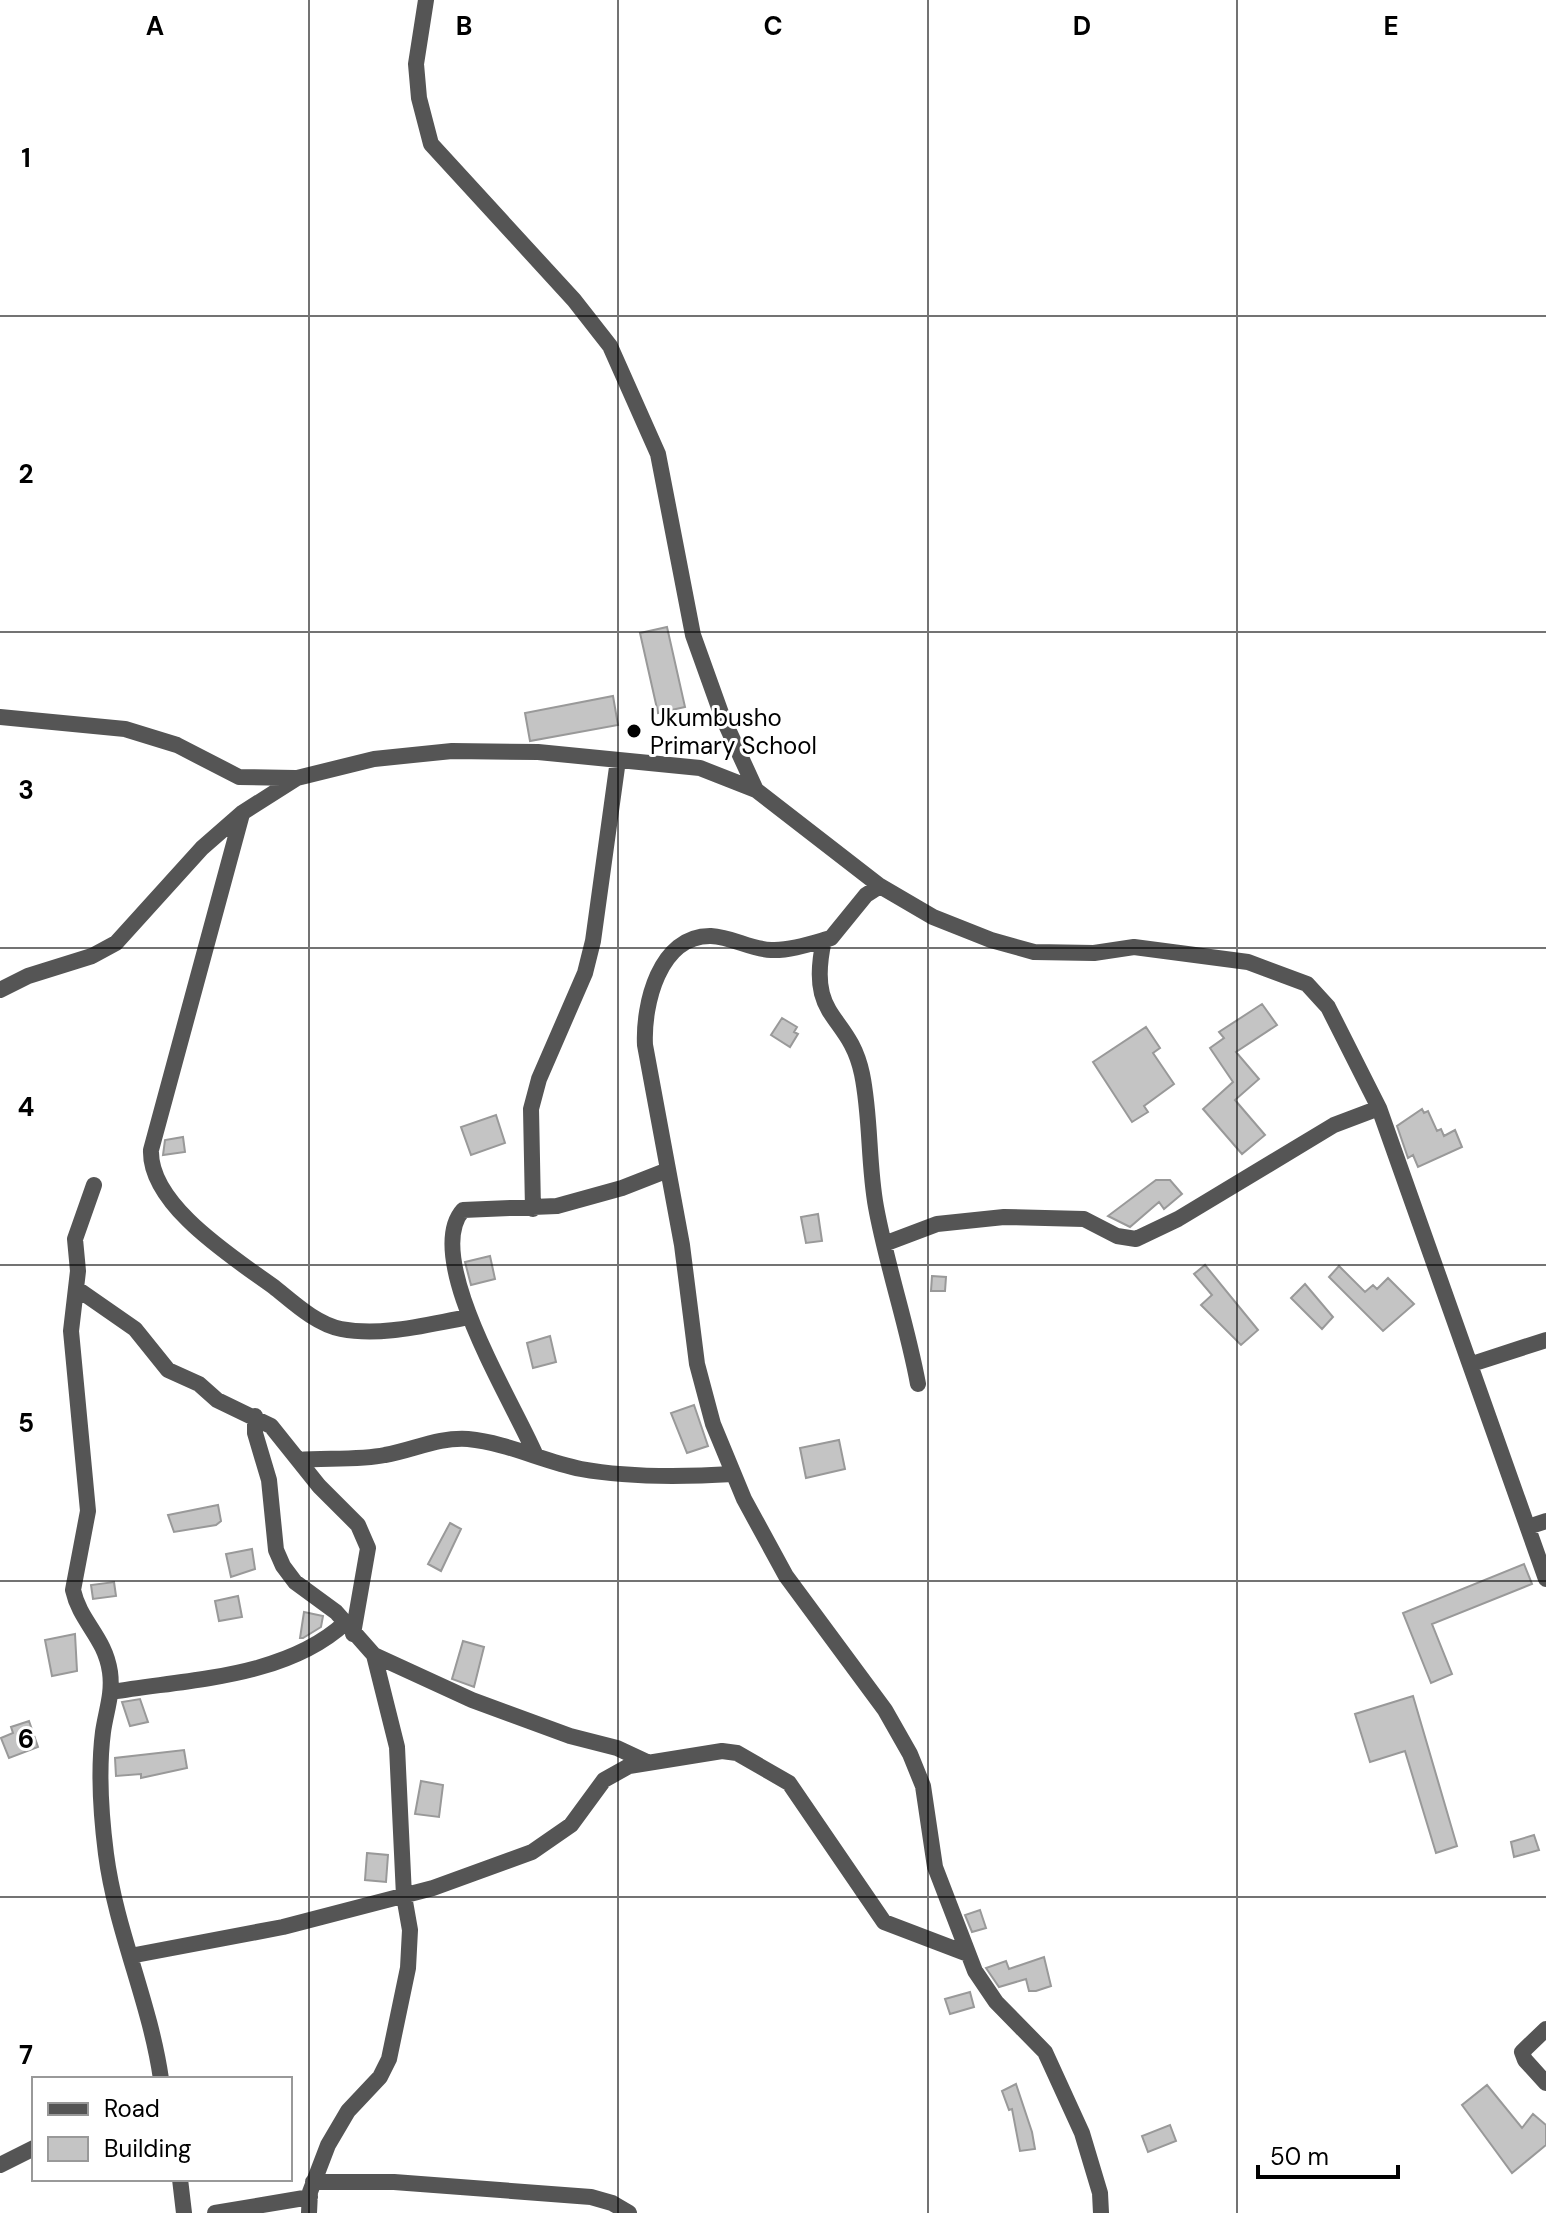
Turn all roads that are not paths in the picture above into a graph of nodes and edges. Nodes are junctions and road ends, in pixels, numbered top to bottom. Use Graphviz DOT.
graph roads {
  1 [pos="426,0"];
  2 [pos="0,717"];
  3 [pos="618,760"];
  4 [pos="297,778"];
  5 [pos="756,790"];
  6 [pos="242,813"];
  7 [pos="880,886"];
  8 [pos="824,940"];
  9 [pos="0,990"];
  10 [pos="1379,1108"];
  11 [pos="668,1170"];
  12 [pos="94,1185"];
  13 [pos="533,1209"];
  14 [pos="884,1244"];
  15 [pos="76,1288"];
  16 [pos="469,1317"];
  17 [pos="1546,1340"];
  18 [pos="1472,1364"];
  19 [pos="918,1384"];
  20 [pos="255,1416"];
  21 [pos="536,1456"];
  22 [pos="299,1460"];
  23 [pos="733,1474"];
  24 [pos="1546,1521"];
  25 [pos="1528,1527"];
  26 [pos="1546,1579"];
  27 [pos="349,1628"];
  28 [pos="374,1655"];
  29 [pos="112,1692"];
  30 [pos="647,1762"];
  31 [pos="404,1896"];
  32 [pos="968,1954"];
  33 [pos="130,1956"];
  34 [pos="1546,2029"];
  35 [pos="161,2077"];
  36 [pos="1546,2083"];
  37 [pos="32,2149"];
  38 [pos="0,2165"];
  39 [pos="180,2181"];
  40 [pos="311,2197"];
  41 [pos="184,2213"];
  42 [pos="215,2213"];
  43 [pos="629,2213"];
  44 [pos="1101,2213"];
  1 -- 5 [label="street"];
  2 -- 4 [label="street"];
  3 -- 4 [label="street"];
  3 -- 5 [label="street"];
  3 -- 13 [label="street"];
  4 -- 6 [label="street"];
  5 -- 7 [label="street"];
  6 -- 9 [label="street"];
  6 -- 16 [label="street"];
  7 -- 8 [label="street"];
  7 -- 10 [label="street"];
  8 -- 11 [label="street"];
  8 -- 14 [label="street"];
  10 -- 14 [label="street"];
  10 -- 18 [label="street"];
  11 -- 13 [label="street"];
  11 -- 23 [label="street"];
  12 -- 15 [label="street"];
  13 -- 16 [label="street"];
  14 -- 19 [label="street"];
  15 -- 20 [label="street"];
  15 -- 29 [label="street"];
  16 -- 21 [label="street"];
  17 -- 18 [label="street"];
  18 -- 25 [label="street"];
  20 -- 22 [label="street"];
  20 -- 27 [label="street"];
  21 -- 22 [label="street"];
  21 -- 23 [label="street"];
  22 -- 27 [label="street"];
  23 -- 32 [label="street"];
  24 -- 25 [label="street"];
  25 -- 26 [label="street"];
  27 -- 28 [label="street"];
  27 -- 29 [label="street"];
  28 -- 30 [label="street"];
  28 -- 31 [label="street"];
  29 -- 33 [label="street"];
  30 -- 31 [label="street"];
  30 -- 32 [label="street"];
  31 -- 33 [label="street"];
  31 -- 40 [label="street"];
  32 -- 44 [label="street"];
  33 -- 35 [label="street"];
  34 -- 36 [label="street"];
  37 -- 38 [label="street"];
  39 -- 41 [label="street"];
  40 -- 42 [label="street"];
  40 -- 43 [label="street"];
}
